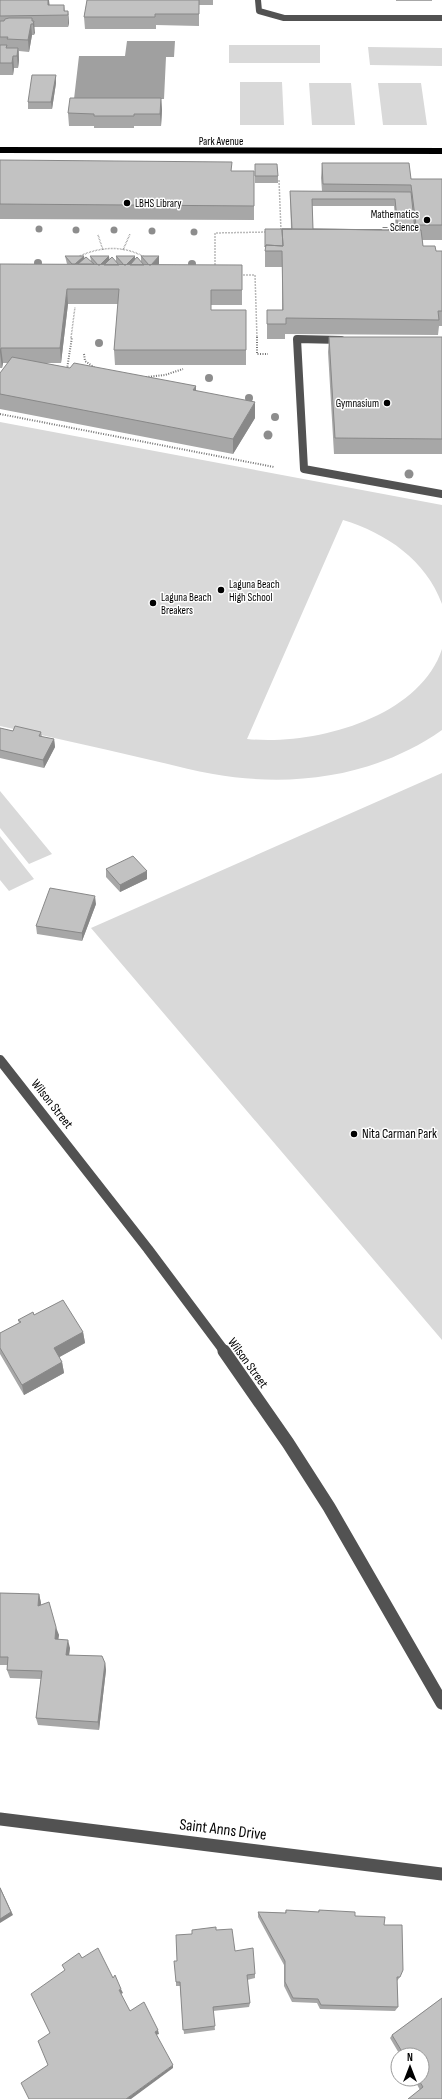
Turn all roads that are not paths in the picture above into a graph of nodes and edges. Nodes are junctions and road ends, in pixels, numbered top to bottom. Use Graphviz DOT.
graph roads {
  1 [pos="258,0"];
  2 [pos="442,18"];
  3 [pos="0,150"];
  4 [pos="442,152"];
  5 [pos="351,340"];
  6 [pos="442,494"];
  7 [pos="0,1060"];
  8 [pos="442,1704"];
  9 [pos="0,1819"];
  10 [pos="442,1874"];
  1 -- 2 [label="street"];
  3 -- 4 [label="main road, Park Avenue"];
  5 -- 6 [label="street"];
  7 -- 8 [label="street, Wilson Street"];
  9 -- 10 [label="street, Saint Anns Drive"];
}
